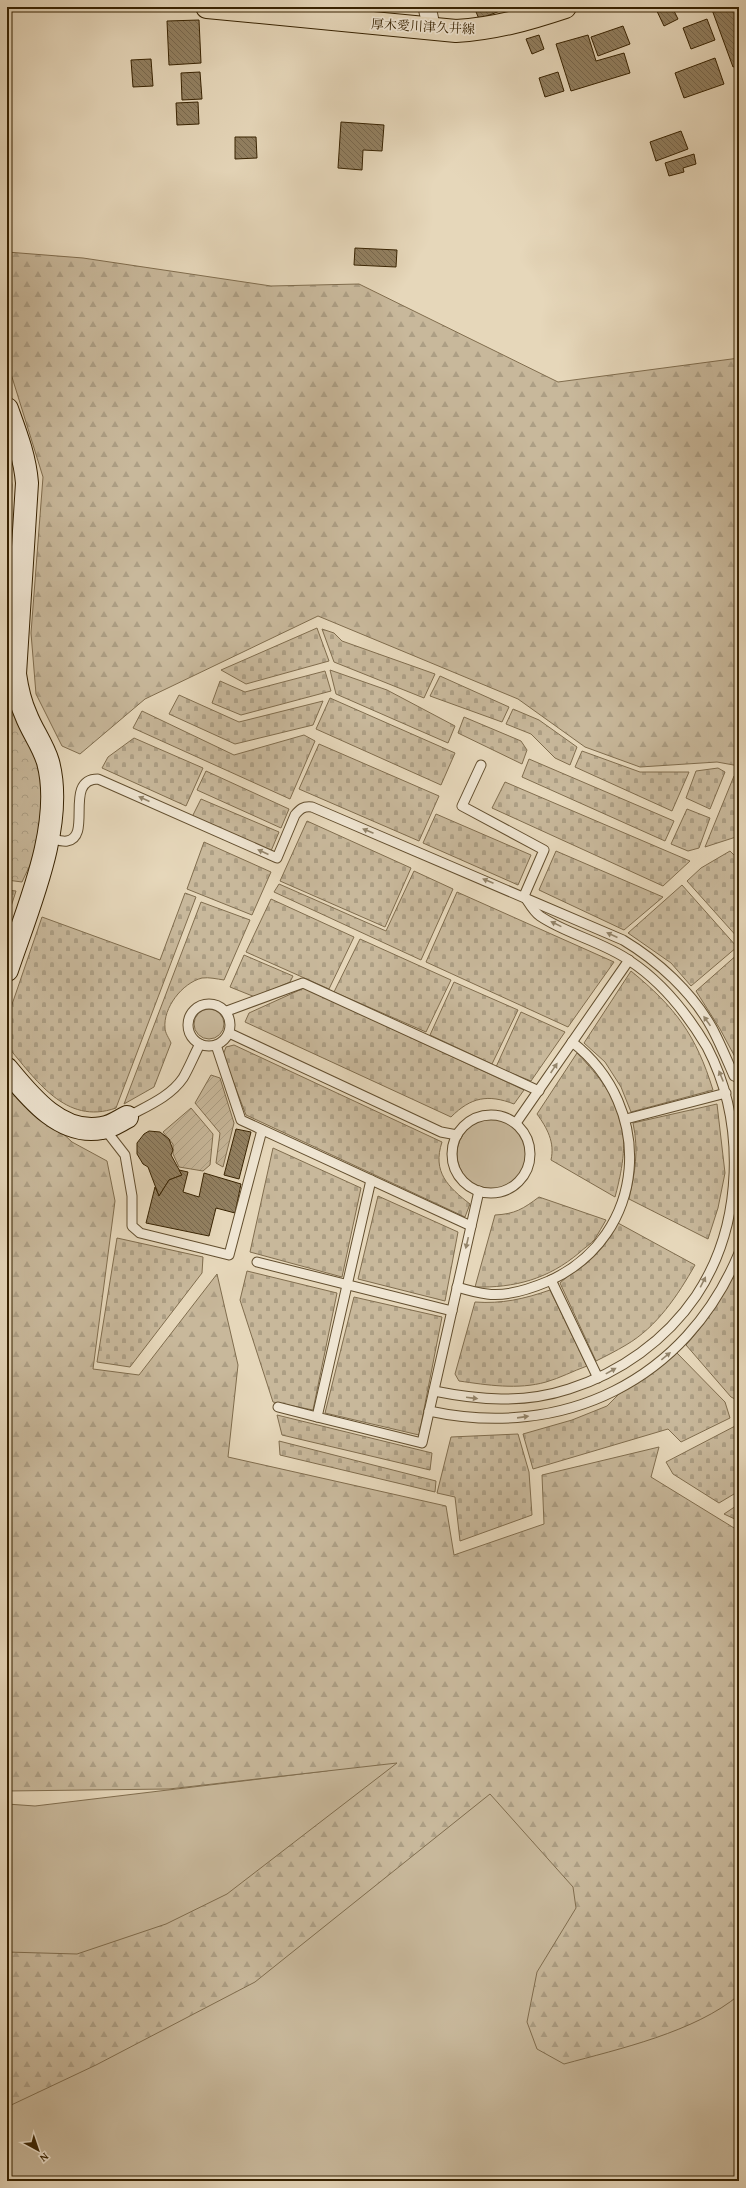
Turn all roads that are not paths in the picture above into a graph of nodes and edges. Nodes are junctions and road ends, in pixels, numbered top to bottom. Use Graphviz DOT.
graph roads {
  1 [pos="207,7"];
  2 [pos="427,7"];
  3 [pos="565,7"];
  4 [pos="432,30"];
  5 [pos="7,409"];
  6 [pos="481,765"];
  7 [pos="49,838"];
  8 [pos="524,896"];
  9 [pos="629,960"];
  10 [pos="7,970"];
  11 [pos="227,1012"];
  12 [pos="229,1033"];
  13 [pos="572,1042"];
  14 [pos="200,1044"];
  15 [pos="216,1045"];
  16 [pos="7,1069"];
  17 [pos="739,1078"];
  18 [pos="539,1091"];
  19 [pos="726,1094"];
  20 [pos="127,1117"];
  21 [pos="626,1119"];
  22 [pos="516,1123"];
  23 [pos="104,1128"];
  24 [pos="262,1130"];
  25 [pos="457,1135"];
  26 [pos="371,1180"];
  27 [pos="479,1192"];
  28 [pos="471,1226"];
  29 [pos="739,1253"];
  30 [pos="257,1262"];
  31 [pos="551,1280"];
  32 [pos="348,1284"];
  33 [pos="457,1287"];
  34 [pos="452,1311"];
  35 [pos="598,1378"];
  36 [pos="434,1391"];
  37 [pos="278,1407"];
  38 [pos="429,1411"];
  39 [pos="317,1417"];
  1 -- 4 [label="main road, 厚木愛川津久井線"];
  2 -- 4 [label="street"];
  3 -- 4 [label="main road, 厚木愛川津久井線"];
  5 -- 7 [label="street"];
  6 -- 8 [label="lane"];
  8 -- 7 [label="lane, one-way"];
  7 -- 10 [label="street"];
  9 -- 8 [label="lane, one-way"];
  17 -- 8 [label="lane, one-way"];
  9 -- 13 [label="lane"];
  19 -- 9 [label="lane, one-way"];
  11 -- 12 [label="lane"];
  11 -- 14 [label="lane"];
  11 -- 18 [label="lane"];
  12 -- 15 [label="lane"];
  12 -- 25 [label="lane"];
  18 -- 13 [label="lane, one-way"];
  13 -- 21 [label="lane"];
  14 -- 15 [label="lane"];
  14 -- 20 [label="lane"];
  15 -- 24 [label="lane"];
  16 -- 23 [label="street"];
  18 -- 22 [label="lane"];
  19 -- 21 [label="lane"];
  35 -- 19 [label="lane, one-way"];
  20 -- 23 [label="street"];
  21 -- 31 [label="lane"];
  22 -- 25 [label="lane"];
  22 -- 27 [label="lane"];
  23 -- 24 [label="lane"];
  24 -- 26 [label="lane"];
  25 -- 27 [label="lane"];
  26 -- 28 [label="lane"];
  26 -- 32 [label="lane"];
  27 -- 28 [label="lane"];
  28 -- 33 [label="lane, one-way"];
  38 -- 29 [label="lane, one-way"];
  30 -- 32 [label="lane"];
  31 -- 33 [label="lane"];
  31 -- 35 [label="lane"];
  32 -- 34 [label="lane"];
  32 -- 39 [label="lane"];
  33 -- 34 [label="lane"];
  34 -- 36 [label="lane"];
  36 -- 35 [label="lane, one-way"];
  36 -- 38 [label="lane"];
  37 -- 39 [label="lane"];
  38 -- 39 [label="lane"];
}
